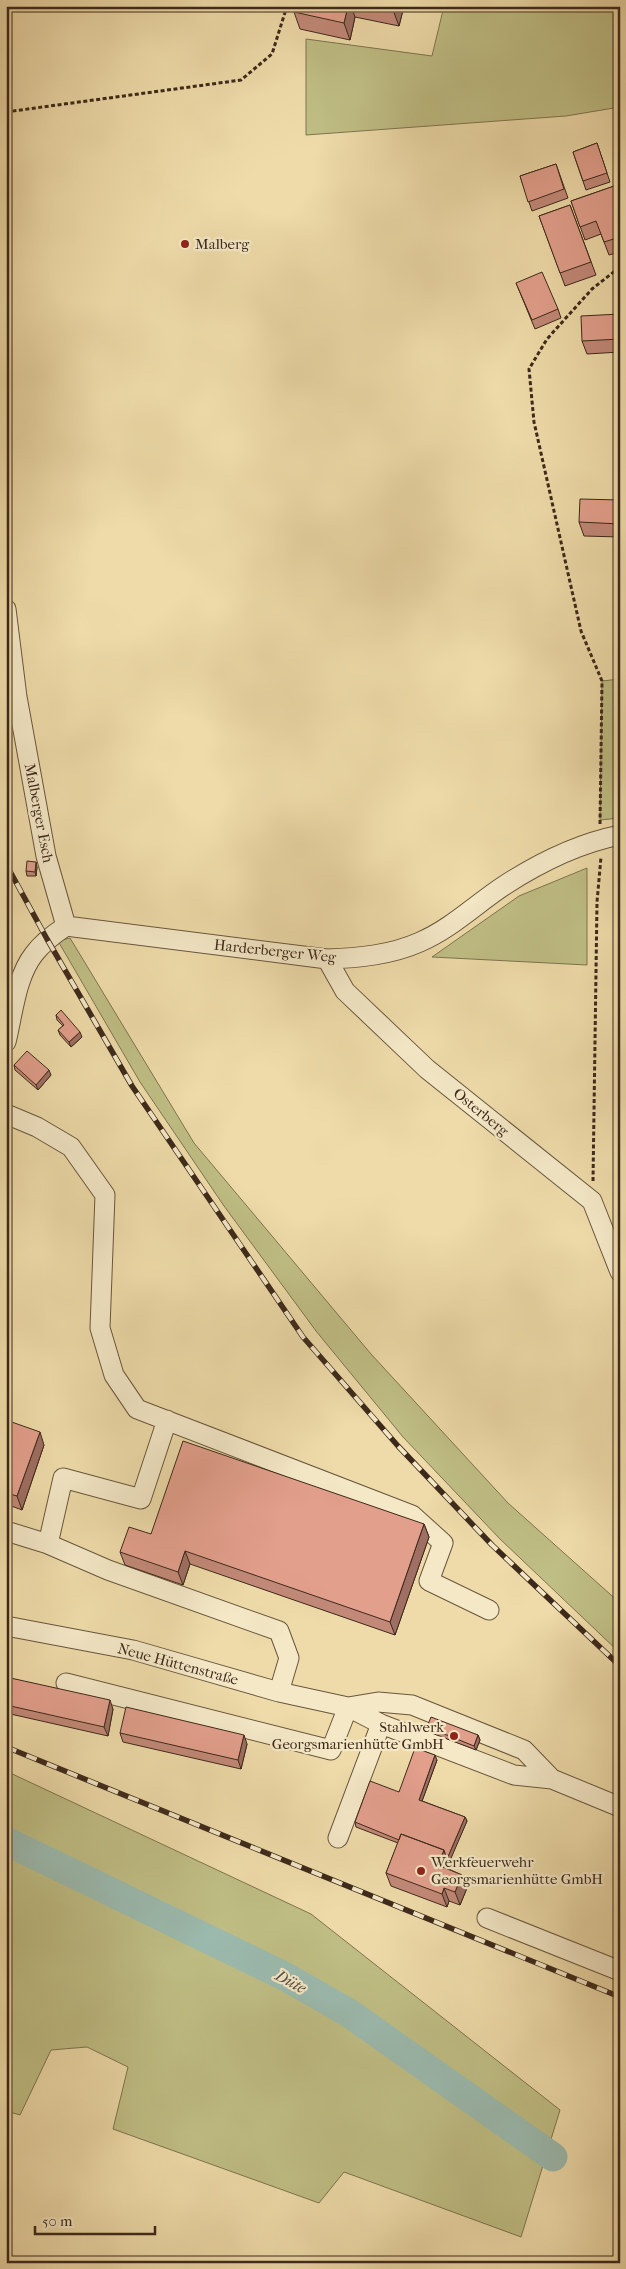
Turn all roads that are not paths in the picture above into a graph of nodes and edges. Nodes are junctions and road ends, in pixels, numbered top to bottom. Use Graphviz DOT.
graph roads {
  1 [pos="6,609"];
  2 [pos="620,835"];
  3 [pos="66,926"];
  4 [pos="327,959"];
  5 [pos="6,1042"];
  6 [pos="6,1114"];
  7 [pos="620,1272"];
  8 [pos="167,1420"];
  9 [pos="6,1531"];
  10 [pos="48,1544"];
  11 [pos="489,1610"];
  12 [pos="6,1626"];
  13 [pos="66,1683"];
  14 [pos="279,1692"];
  15 [pos="348,1707"];
  16 [pos="382,1724"];
  17 [pos="552,1779"];
  18 [pos="620,1806"];
  19 [pos="338,1838"];
  20 [pos="487,1918"];
  21 [pos="620,1971"];
  1 -- 3 [label="street, Malberger Esch"];
  2 -- 4 [label="street, Harderberger Weg"];
  3 -- 4 [label="street, Harderberger Weg"];
  3 -- 5 [label="street"];
  4 -- 7 [label="street, Osterberg"];
  6 -- 8 [label="street"];
  8 -- 10 [label="street"];
  8 -- 11 [label="street"];
  9 -- 10 [label="street"];
  10 -- 14 [label="street"];
  12 -- 14 [label="street, Neue Hüttenstraße"];
  13 -- 15 [label="street"];
  14 -- 15 [label="street, Neue Hüttenstraße"];
  15 -- 16 [label="street, Neue Hüttenstraße"];
  15 -- 17 [label="street, Neue Hüttenstraße"];
  16 -- 17 [label="street, Neue Hüttenstraße"];
  16 -- 19 [label="street"];
  17 -- 18 [label="street, Neue Hüttenstraße"];
  20 -- 21 [label="street"];
}
